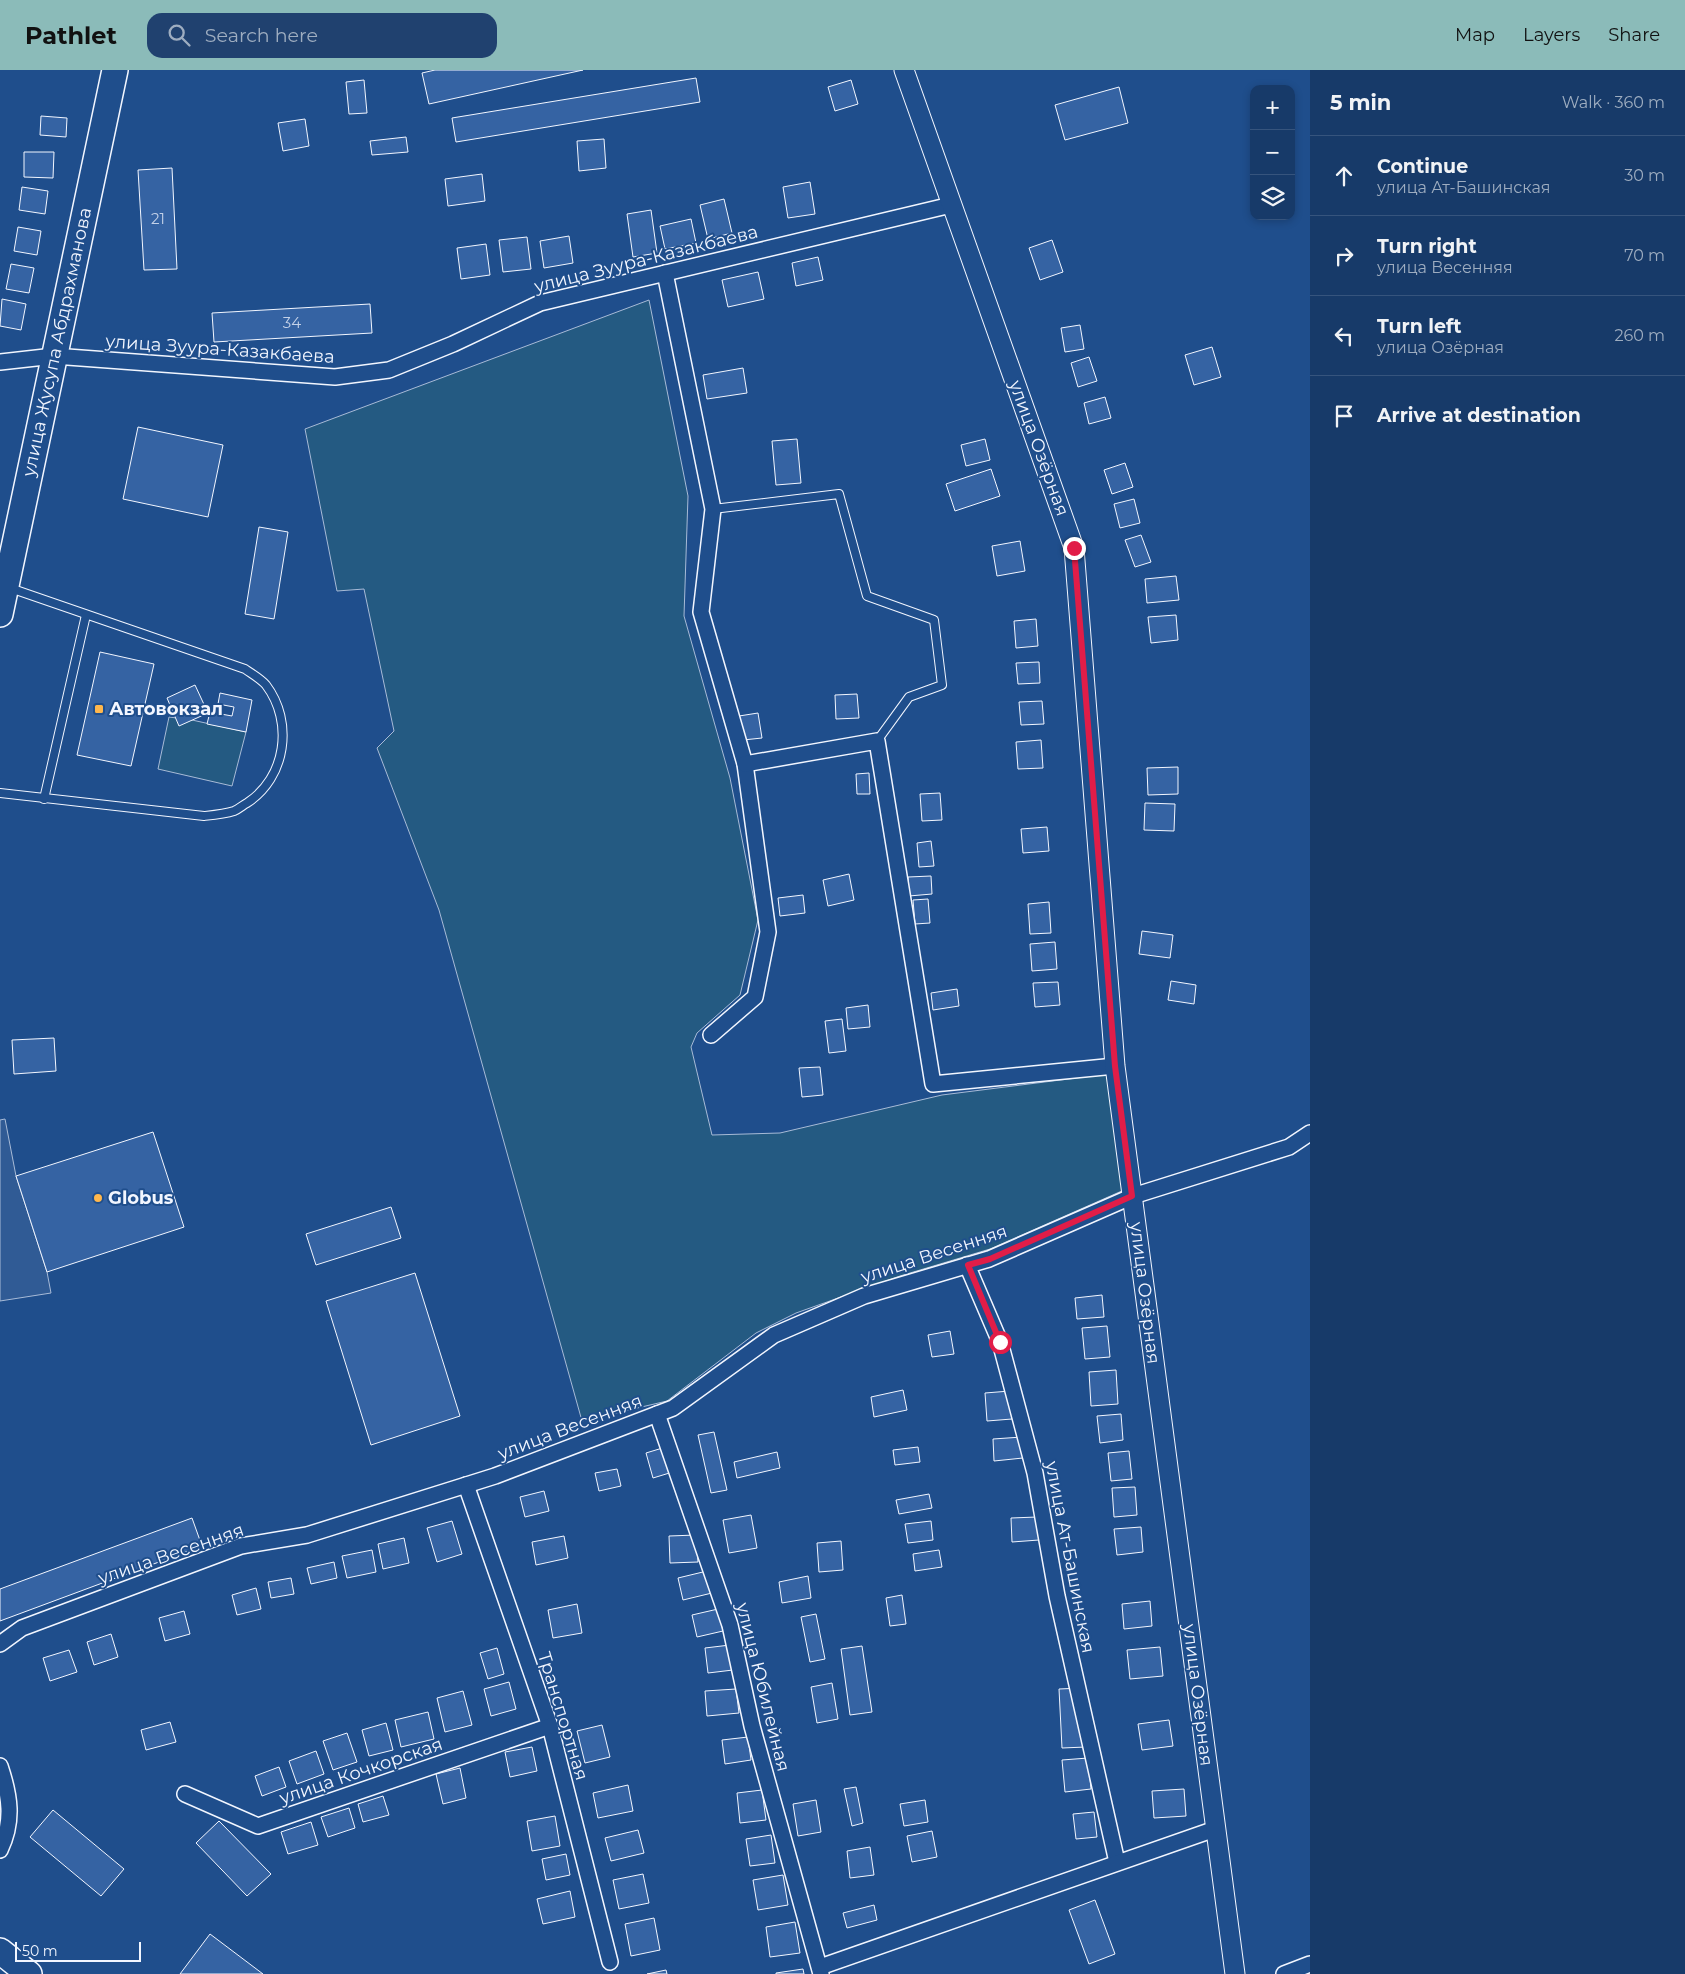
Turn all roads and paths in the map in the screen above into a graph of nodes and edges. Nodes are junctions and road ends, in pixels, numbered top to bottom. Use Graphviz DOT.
graph roads {
  1 [pos="115,70"];
  2 [pos="906,71"];
  3 [pos="951,205"];
  4 [pos="665,273"];
  5 [pos="54,356"];
  6 [pos="0,362"];
  7 [pos="713,510"];
  8 [pos="6,587"];
  9 [pos="0,614"];
  10 [pos="86,615"];
  11 [pos="877,741"];
  12 [pos="744,764"];
  13 [pos="0,793"];
  14 [pos="44,798"];
  15 [pos="711,1035"];
  16 [pos="1115,1066"];
  17 [pos="1310,1133"];
  18 [pos="1132,1196"];
  19 [pos="968,1265"];
  20 [pos="657,1414"];
  21 [pos="466,1485"];
  22 [pos="0,1644"];
  23 [pos="550,1726"];
  24 [pos="0,1766"];
  25 [pos="185,1794"];
  26 [pos="1216,1828"];
  27 [pos="0,1850"];
  28 [pos="1116,1862"];
  29 [pos="0,1951"];
  30 [pos="610,1962"];
  31 [pos="1310,1964"];
  32 [pos="820,1971"];
  33 [pos="29,1974"];
  34 [pos="1234,1974"];
  35 [pos="1284,1974"];
  1 -- 5 [label="highway, улица Жусупа Абдрахманова"];
  2 -- 3 [label="street, улица Озёрная"];
  3 -- 4 [label="street, улица Зуура-Казакбаева"];
  3 -- 16 [label="street, улица Озёрная"];
  4 -- 5 [label="street, улица Зуура-Казакбаева"];
  4 -- 7 [label="street"];
  5 -- 6 [label="street, улица Зуура-Казакбаева"];
  5 -- 8 [label="highway, улица Жусупа Абдрахманова"];
  7 -- 11 [label="lane"];
  7 -- 12 [label="street"];
  8 -- 9 [label="highway, улица Жусупа Абдрахманова"];
  8 -- 10 [label="lane"];
  10 -- 14 [label="lane"];
  10 -- 14 [label="lane"];
  11 -- 12 [label="street"];
  11 -- 16 [label="street"];
  12 -- 15 [label="street"];
  13 -- 14 [label="lane"];
  16 -- 18 [label="street, улица Озёрная"];
  17 -- 18 [label="street, улица Весенняя"];
  18 -- 19 [label="street, улица Весенняя"];
  18 -- 26 [label="street, улица Озёрная"];
  19 -- 20 [label="street, улица Весенняя"];
  19 -- 28 [label="street, улица Ат-Башинская"];
  20 -- 21 [label="street, улица Весенняя"];
  20 -- 32 [label="street, улица Юбилейная"];
  21 -- 22 [label="street, улица Весенняя"];
  21 -- 23 [label="street, Транспортная"];
  23 -- 25 [label="street, улица Кочкорская"];
  23 -- 30 [label="street, Транспортная"];
  24 -- 27 [label="street"];
  26 -- 28 [label="street"];
  26 -- 34 [label="street, улица Озёрная"];
  28 -- 32 [label="street"];
  29 -- 33 [label="highway"];
  31 -- 35 [label="street"];
}
